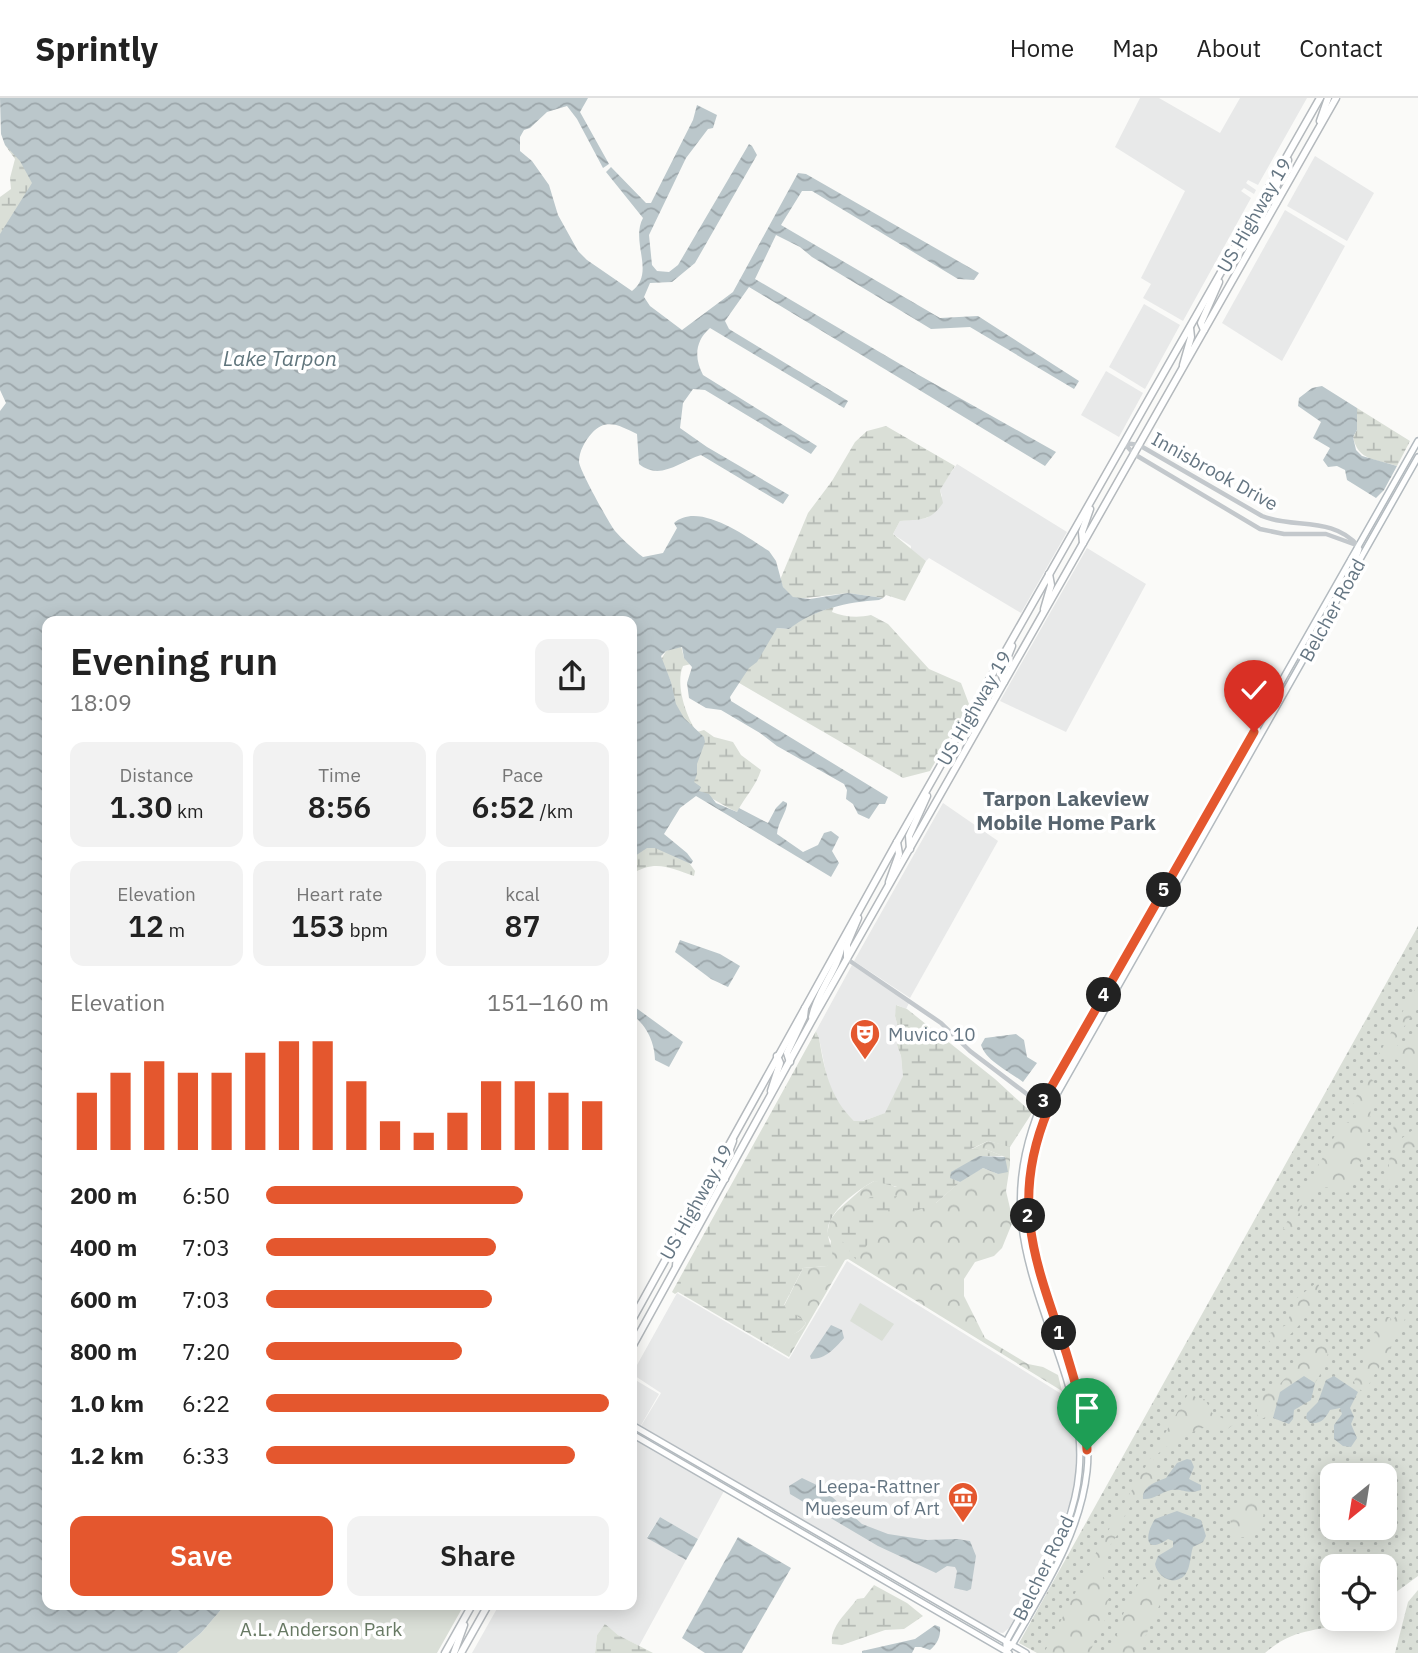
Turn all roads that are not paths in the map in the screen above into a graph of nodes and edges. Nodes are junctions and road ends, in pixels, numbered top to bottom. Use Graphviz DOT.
graph roads {
  1 [pos="1320,98"];
  2 [pos="1328,98"];
  3 [pos="1336,98"];
  4 [pos="1318,130"];
  5 [pos="1295,142"];
  6 [pos="1266,193"];
  7 [pos="1276,203"];
  8 [pos="1245,258"];
  9 [pos="1224,267"];
  10 [pos="1190,328"];
  11 [pos="1204,330"];
  12 [pos="1182,370"];
  13 [pos="1418,441"];
  14 [pos="1124,443"];
  15 [pos="1139,445"];
  16 [pos="1134,454"];
  17 [pos="1418,457"];
  18 [pos="1092,500"];
  19 [pos="1375,518"];
  20 [pos="1085,538"];
  21 [pos="1066,545"];
  22 [pos="1359,546"];
  23 [pos="1366,549"];
  24 [pos="1049,574"];
  25 [pos="1350,578"];
  26 [pos="1043,615"];
  27 [pos="1015,634"];
  28 [pos="989,680"];
  29 [pos="1004,682"];
  30 [pos="969,745"];
  31 [pos="934,778"];
  32 [pos="897,842"];
  33 [pos="910,849"];
  34 [pos="886,890"];
  35 [pos="861,906"];
  36 [pos="843,938"];
  37 [pos="847,959"];
  38 [pos="805,1006"];
  39 [pos="811,1022"];
  40 [pos="778,1056"];
  41 [pos="790,1062"];
  42 [pos="767,1103"];
  43 [pos="1041,1105"];
  44 [pos="1048,1110"];
  45 [pos="737,1129"];
  46 [pos="710,1177"];
  47 [pos="725,1179"];
  48 [pos="676,1268"];
  49 [pos="637,1311"];
  50 [pos="637,1339"];
  51 [pos="637,1428"];
  52 [pos="637,1437"];
  53 [pos="469,1610"];
  54 [pos="485,1610"];
  55 [pos="467,1614"];
  56 [pos="1009,1644"];
  57 [pos="1006,1652"];
  58 [pos="445,1653"];
  59 [pos="454,1653"];
  60 [pos="461,1653"];
  61 [pos="1026,1653"];
  1 -- 5 [label="highway, US Highway 19"];
  2 -- 4 [label="highway"];
  3 -- 4 [label="highway, US Highway 19"];
  4 -- 7 [label="highway, US Highway 19"];
  5 -- 6 [label="highway, US Highway 19"];
  5 -- 7 [label="highway"];
  6 -- 8 [label="highway"];
  6 -- 9 [label="highway, US Highway 19"];
  7 -- 8 [label="highway, US Highway 19"];
  8 -- 11 [label="highway, US Highway 19"];
  9 -- 10 [label="highway, US Highway 19"];
  9 -- 11 [label="highway"];
  10 -- 12 [label="highway"];
  10 -- 14 [label="highway, US Highway 19"];
  11 -- 12 [label="highway, US Highway 19"];
  12 -- 15 [label="highway, US Highway 19"];
  13 -- 19 [label="main road, Belcher Road"];
  14 -- 15 [label="street, Innisbrook Drive"];
  14 -- 16 [label="street, Innisbrook Drive"];
  14 -- 18 [label="highway, US Highway 19"];
  15 -- 16 [label="highway, US Highway 19"];
  15 -- 22 [label="street, Innisbrook Drive"];
  16 -- 20 [label="highway, US Highway 19"];
  16 -- 22 [label="street, Innisbrook Drive"];
  17 -- 23 [label="main road, Belcher Road"];
  18 -- 20 [label="highway"];
  18 -- 21 [label="highway, US Highway 19"];
  19 -- 22 [label="main road, Belcher Road"];
  19 -- 23 [label="main road"];
  20 -- 21 [label="highway"];
  20 -- 26 [label="highway, US Highway 19"];
  21 -- 24 [label="highway, US Highway 19"];
  22 -- 25 [label="main road"];
  22 -- 43 [label="main road, Belcher Road"];
  23 -- 25 [label="main road, Belcher Road"];
  24 -- 26 [label="highway"];
  24 -- 27 [label="highway, US Highway 19"];
  25 -- 44 [label="main road, Belcher Road"];
  26 -- 29 [label="highway, US Highway 19"];
  27 -- 28 [label="highway, US Highway 19"];
  27 -- 29 [label="highway"];
  28 -- 30 [label="highway"];
  28 -- 31 [label="highway, US Highway 19"];
  29 -- 30 [label="highway, US Highway 19"];
  30 -- 33 [label="highway, US Highway 19"];
  31 -- 32 [label="highway, US Highway 19"];
  31 -- 33 [label="highway"];
  32 -- 34 [label="highway"];
  32 -- 35 [label="highway, US Highway 19"];
  33 -- 34 [label="highway, US Highway 19"];
  34 -- 37 [label="highway, US Highway 19"];
  35 -- 36 [label="highway, US Highway 19"];
  35 -- 37 [label="highway"];
  36 -- 38 [label="highway, US Highway 19"];
  36 -- 39 [label="highway"];
  37 -- 39 [label="highway, US Highway 19"];
  37 -- 43 [label="street"];
  38 -- 40 [label="highway, US Highway 19"];
  38 -- 41 [label="highway"];
  39 -- 41 [label="highway, US Highway 19"];
  40 -- 42 [label="highway"];
  40 -- 45 [label="highway, US Highway 19"];
  41 -- 42 [label="highway, US Highway 19"];
  42 -- 47 [label="highway, US Highway 19"];
  43 -- 44 [label="street"];
  43 -- 56 [label="main road, Belcher Road"];
  44 -- 56 [label="main road, Belcher Road"];
  45 -- 46 [label="highway, US Highway 19"];
  45 -- 47 [label="highway"];
  46 -- 48 [label="highway"];
  46 -- 49 [label="highway, US Highway 19"];
  47 -- 48 [label="highway, US Highway 19"];
  48 -- 50 [label="highway, US Highway 19"];
  51 -- 56 [label="main road"];
  52 -- 57 [label="main road"];
  53 -- 55 [label="highway"];
  54 -- 60 [label="highway"];
  55 -- 58 [label="highway"];
  55 -- 59 [label="highway"];
  56 -- 57 [label="main road, Belcher Road"];
  56 -- 61 [label="main road"];
}
